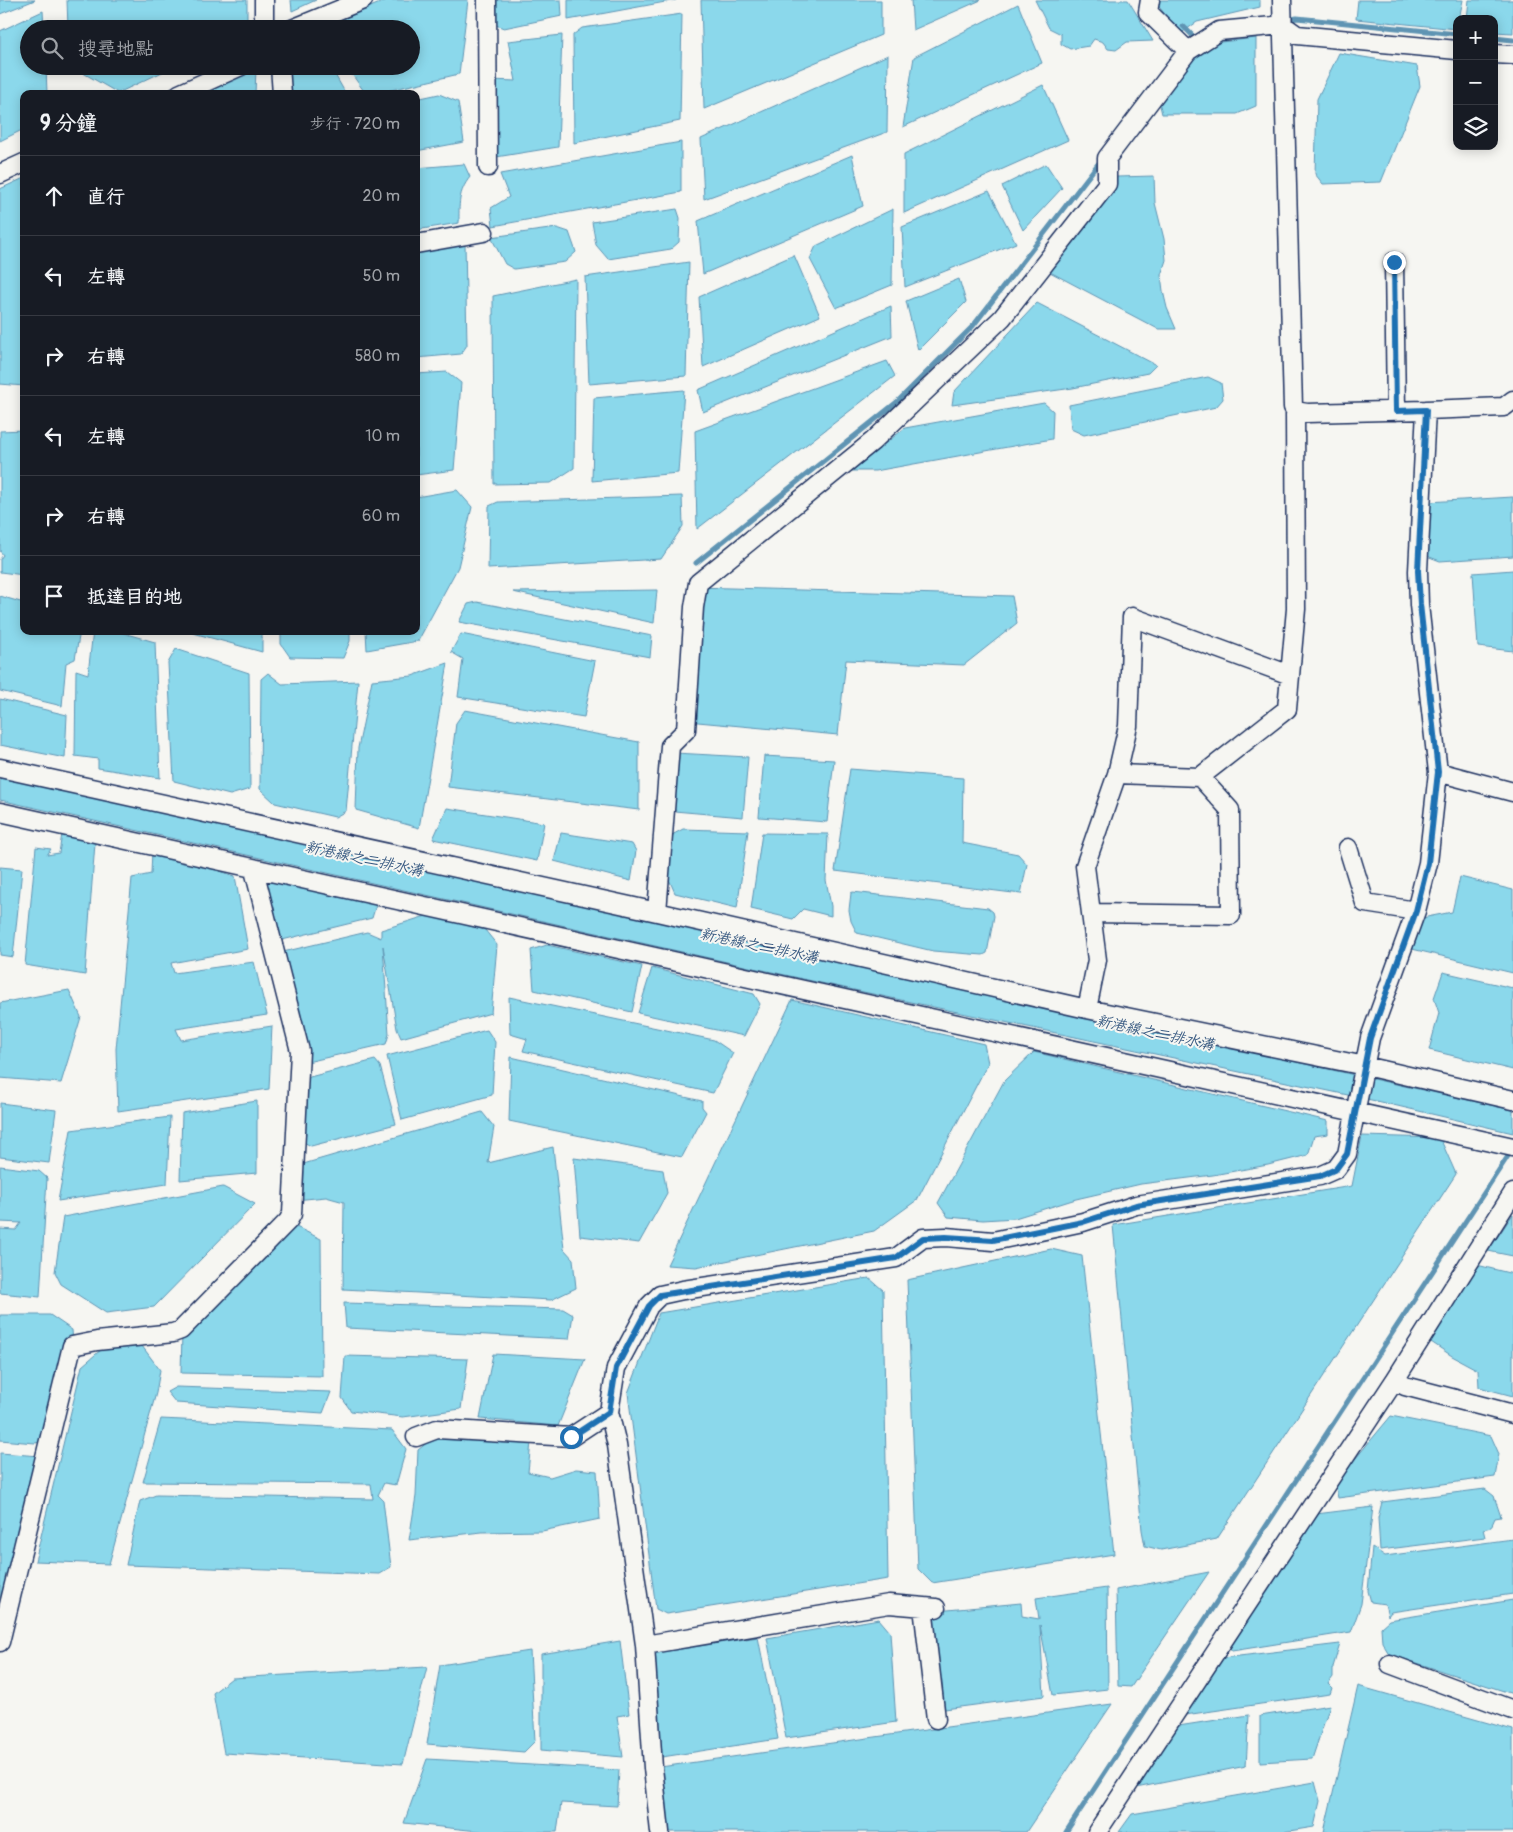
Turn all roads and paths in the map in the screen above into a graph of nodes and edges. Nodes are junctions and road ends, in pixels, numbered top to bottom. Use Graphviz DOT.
graph roads {
  1 [pos="264,0"];
  2 [pos="363,0"];
  3 [pos="487,0"];
  4 [pos="1150,0"];
  5 [pos="1282,0"];
  6 [pos="264,20"];
  7 [pos="314,20"];
  8 [pos="1283,25"];
  9 [pos="1453,50"];
  10 [pos="1188,51"];
  11 [pos="1498,54"];
  12 [pos="1513,55"];
  13 [pos="221,75"];
  14 [pos="281,75"];
  15 [pos="188,90"];
  16 [pos="282,90"];
  17 [pos="20,165"];
  18 [pos="488,167"];
  19 [pos="0,174"];
  20 [pos="484,232"];
  21 [pos="420,243"];
  22 [pos="1394,262"];
  23 [pos="1513,400"];
  24 [pos="1426,410"];
  25 [pos="1295,411"];
  26 [pos="1396,411"];
  27 [pos="1290,675"];
  28 [pos="0,768"];
  29 [pos="1438,772"];
  30 [pos="1117,774"];
  31 [pos="1200,776"];
  32 [pos="1513,792"];
  33 [pos="0,812"];
  34 [pos="1348,848"];
  35 [pos="254,870"];
  36 [pos="1416,911"];
  37 [pos="657,912"];
  38 [pos="1091,913"];
  39 [pos="1087,1009"];
  40 [pos="1365,1066"];
  41 [pos="1513,1100"];
  42 [pos="1356,1112"];
  43 [pos="1513,1147"];
  44 [pos="1513,1192"];
  45 [pos="1396,1380"];
  46 [pos="609,1412"];
  47 [pos="1513,1414"];
  48 [pos="416,1437"];
  49 [pos="0,1642"];
  50 [pos="644,1645"];
  51 [pos="1390,1664"];
  52 [pos="1513,1710"];
  53 [pos="936,1719"];
  54 [pos="660,1832"];
  55 [pos="1097,1832"];
  1 -- 6 [label="street"];
  2 -- 7 [label="street"];
  3 -- 18 [label="street"];
  4 -- 10 [label="street"];
  5 -- 8 [label="street"];
  8 -- 9 [label="street"];
  8 -- 10 [label="street"];
  8 -- 25 [label="street"];
  10 -- 37 [label="street"];
  11 -- 12 [label="street"];
  13 -- 15 [label="street"];
  14 -- 16 [label="street"];
  17 -- 19 [label="street"];
  20 -- 21 [label="street"];
  22 -- 26 [label="street"];
  23 -- 24 [label="street"];
  24 -- 26 [label="street"];
  24 -- 29 [label="street"];
  25 -- 26 [label="street"];
  25 -- 27 [label="street"];
  27 -- 30 [label="street"];
  27 -- 31 [label="street"];
  28 -- 37 [label="street"];
  29 -- 32 [label="street"];
  29 -- 36 [label="street"];
  30 -- 31 [label="street"];
  30 -- 38 [label="street"];
  31 -- 38 [label="street"];
  33 -- 35 [label="street"];
  34 -- 36 [label="street"];
  35 -- 42 [label="street"];
  35 -- 49 [label="street"];
  36 -- 40 [label="street"];
  37 -- 39 [label="street"];
  38 -- 39 [label="street"];
  39 -- 40 [label="street"];
  40 -- 41 [label="street"];
  40 -- 42 [label="street"];
  42 -- 43 [label="street"];
  42 -- 46 [label="street"];
  44 -- 45 [label="street"];
  45 -- 47 [label="street"];
  45 -- 55 [label="street"];
  46 -- 48 [label="street"];
  46 -- 50 [label="street"];
  50 -- 53 [label="street"];
  50 -- 54 [label="street"];
  51 -- 52 [label="street"];
}
